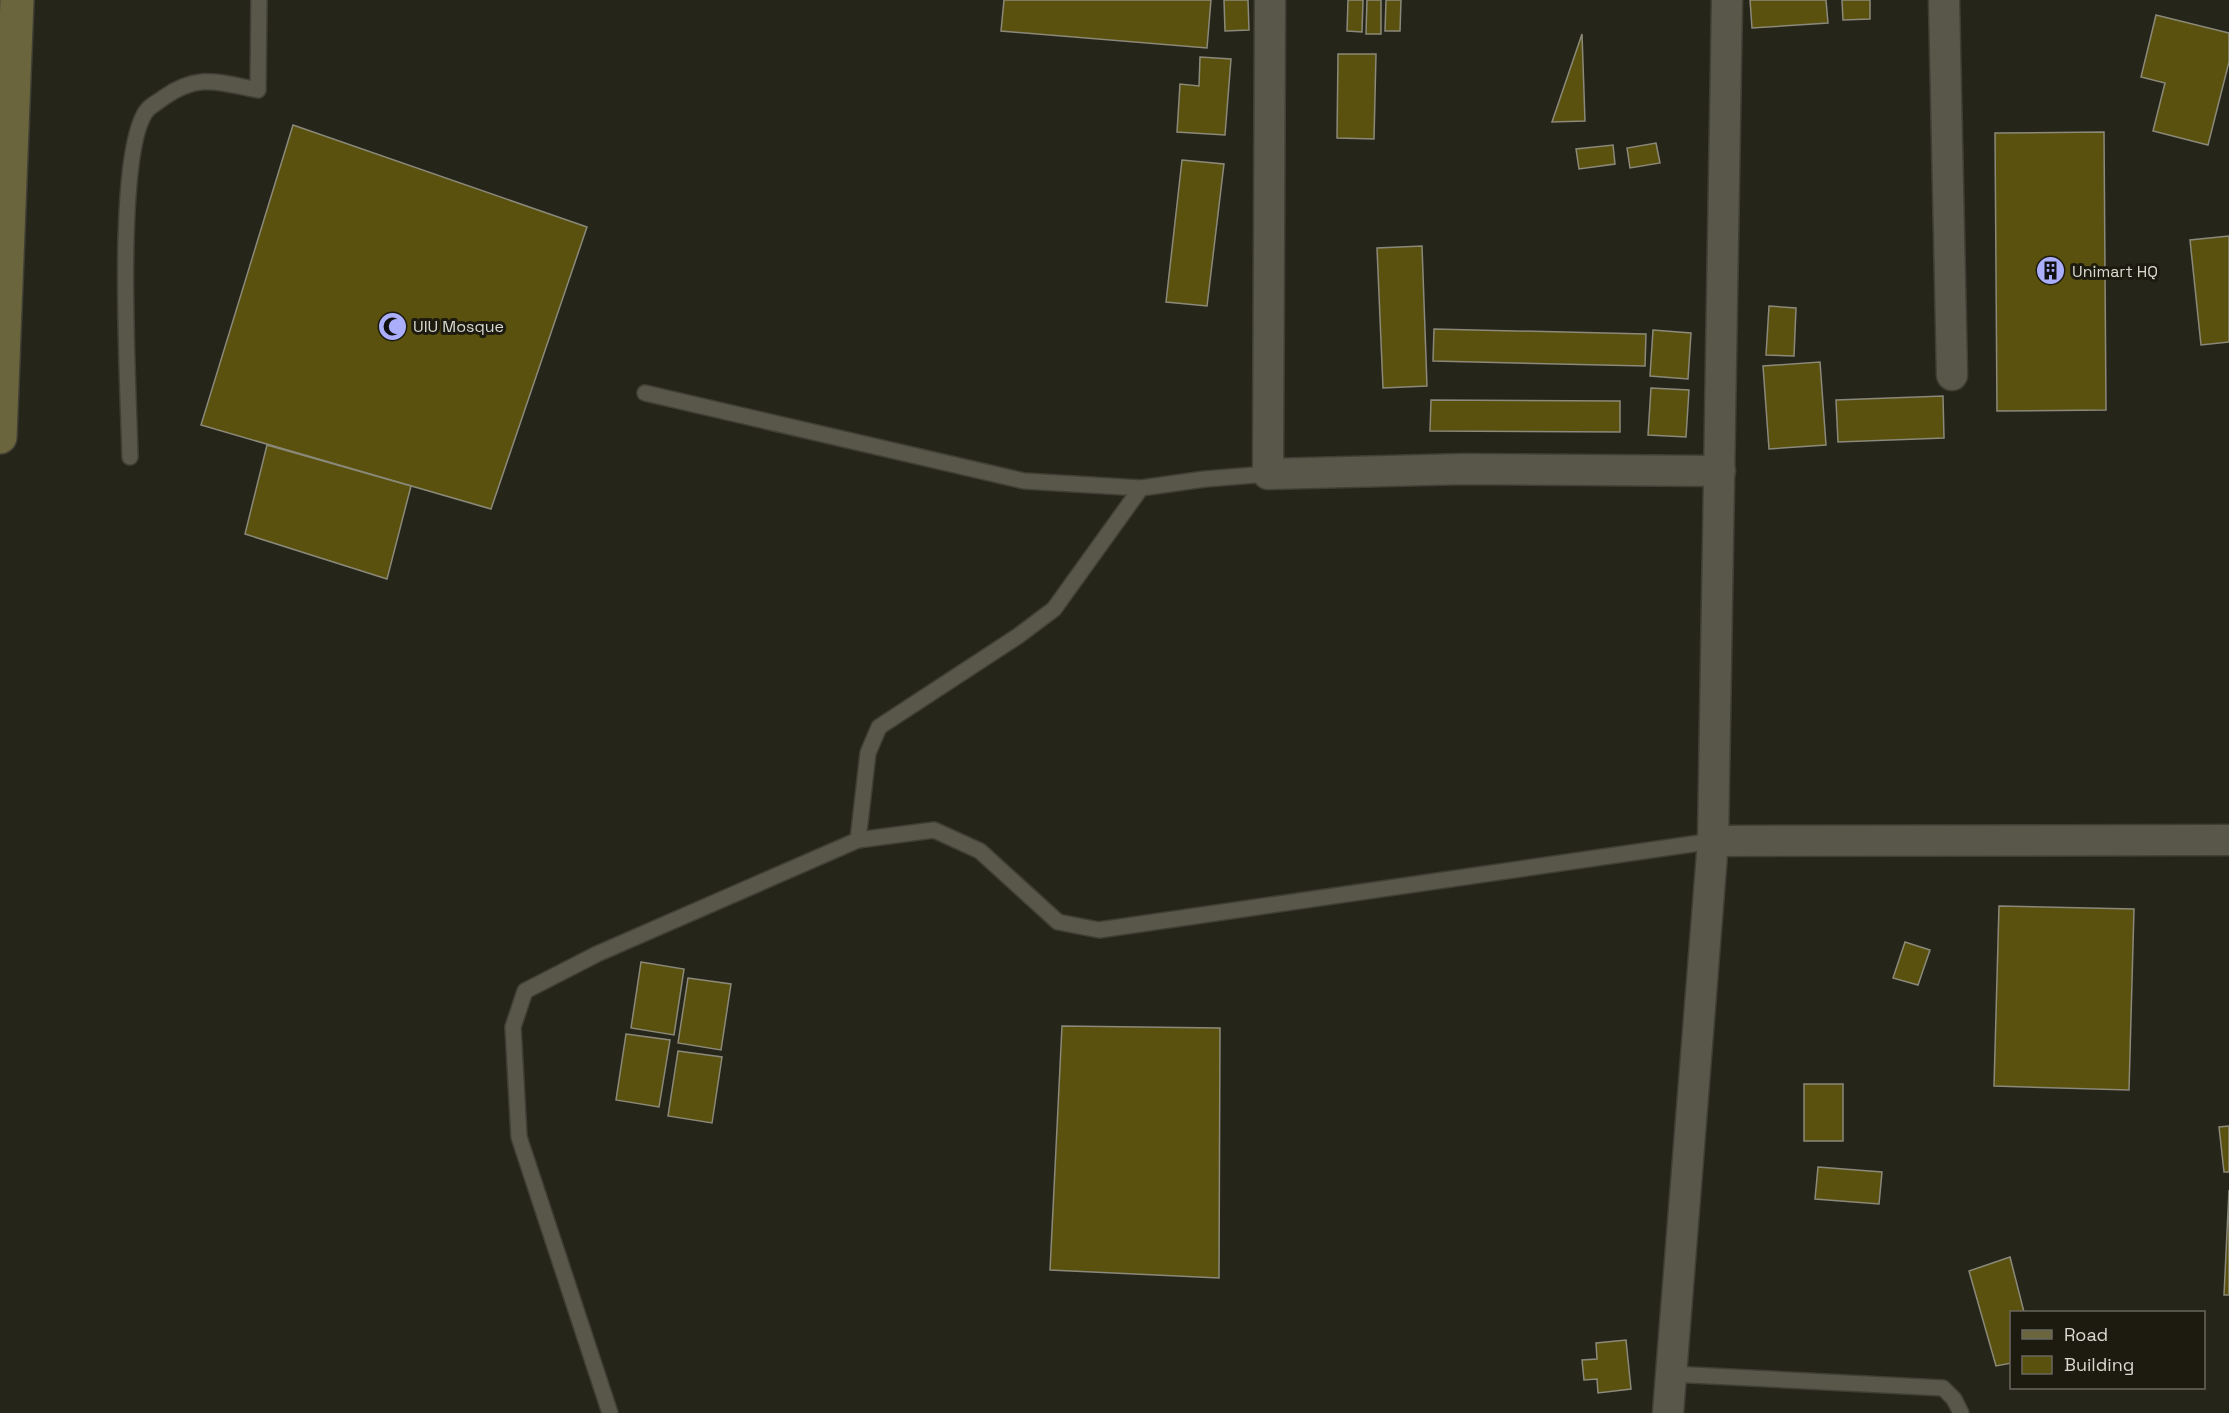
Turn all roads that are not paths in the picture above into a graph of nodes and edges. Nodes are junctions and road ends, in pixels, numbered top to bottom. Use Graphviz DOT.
graph roads {
  1 [pos="17,0"];
  2 [pos="260,0"];
  3 [pos="1270,0"];
  4 [pos="1727,0"];
  5 [pos="1944,0"];
  6 [pos="1952,375"];
  7 [pos="645,393"];
  8 [pos="0,437"];
  9 [pos="130,457"];
  10 [pos="1720,471"];
  11 [pos="1268,474"];
  12 [pos="1141,488"];
  13 [pos="858,840"];
  14 [pos="2229,840"];
  15 [pos="1713,841"];
  16 [pos="1671,1374"];
  17 [pos="610,1413"];
  18 [pos="1668,1413"];
  19 [pos="1961,1413"];
  1 -- 8 [label="main road"];
  2 -- 9 [label="lane"];
  3 -- 11 [label="street"];
  4 -- 10 [label="street"];
  5 -- 6 [label="street"];
  7 -- 12 [label="lane"];
  10 -- 11 [label="street"];
  10 -- 15 [label="street"];
  11 -- 12 [label="lane"];
  12 -- 13 [label="lane"];
  13 -- 15 [label="lane"];
  13 -- 17 [label="lane"];
  14 -- 15 [label="street"];
  15 -- 16 [label="street"];
  16 -- 18 [label="street"];
  16 -- 19 [label="lane"];
}
